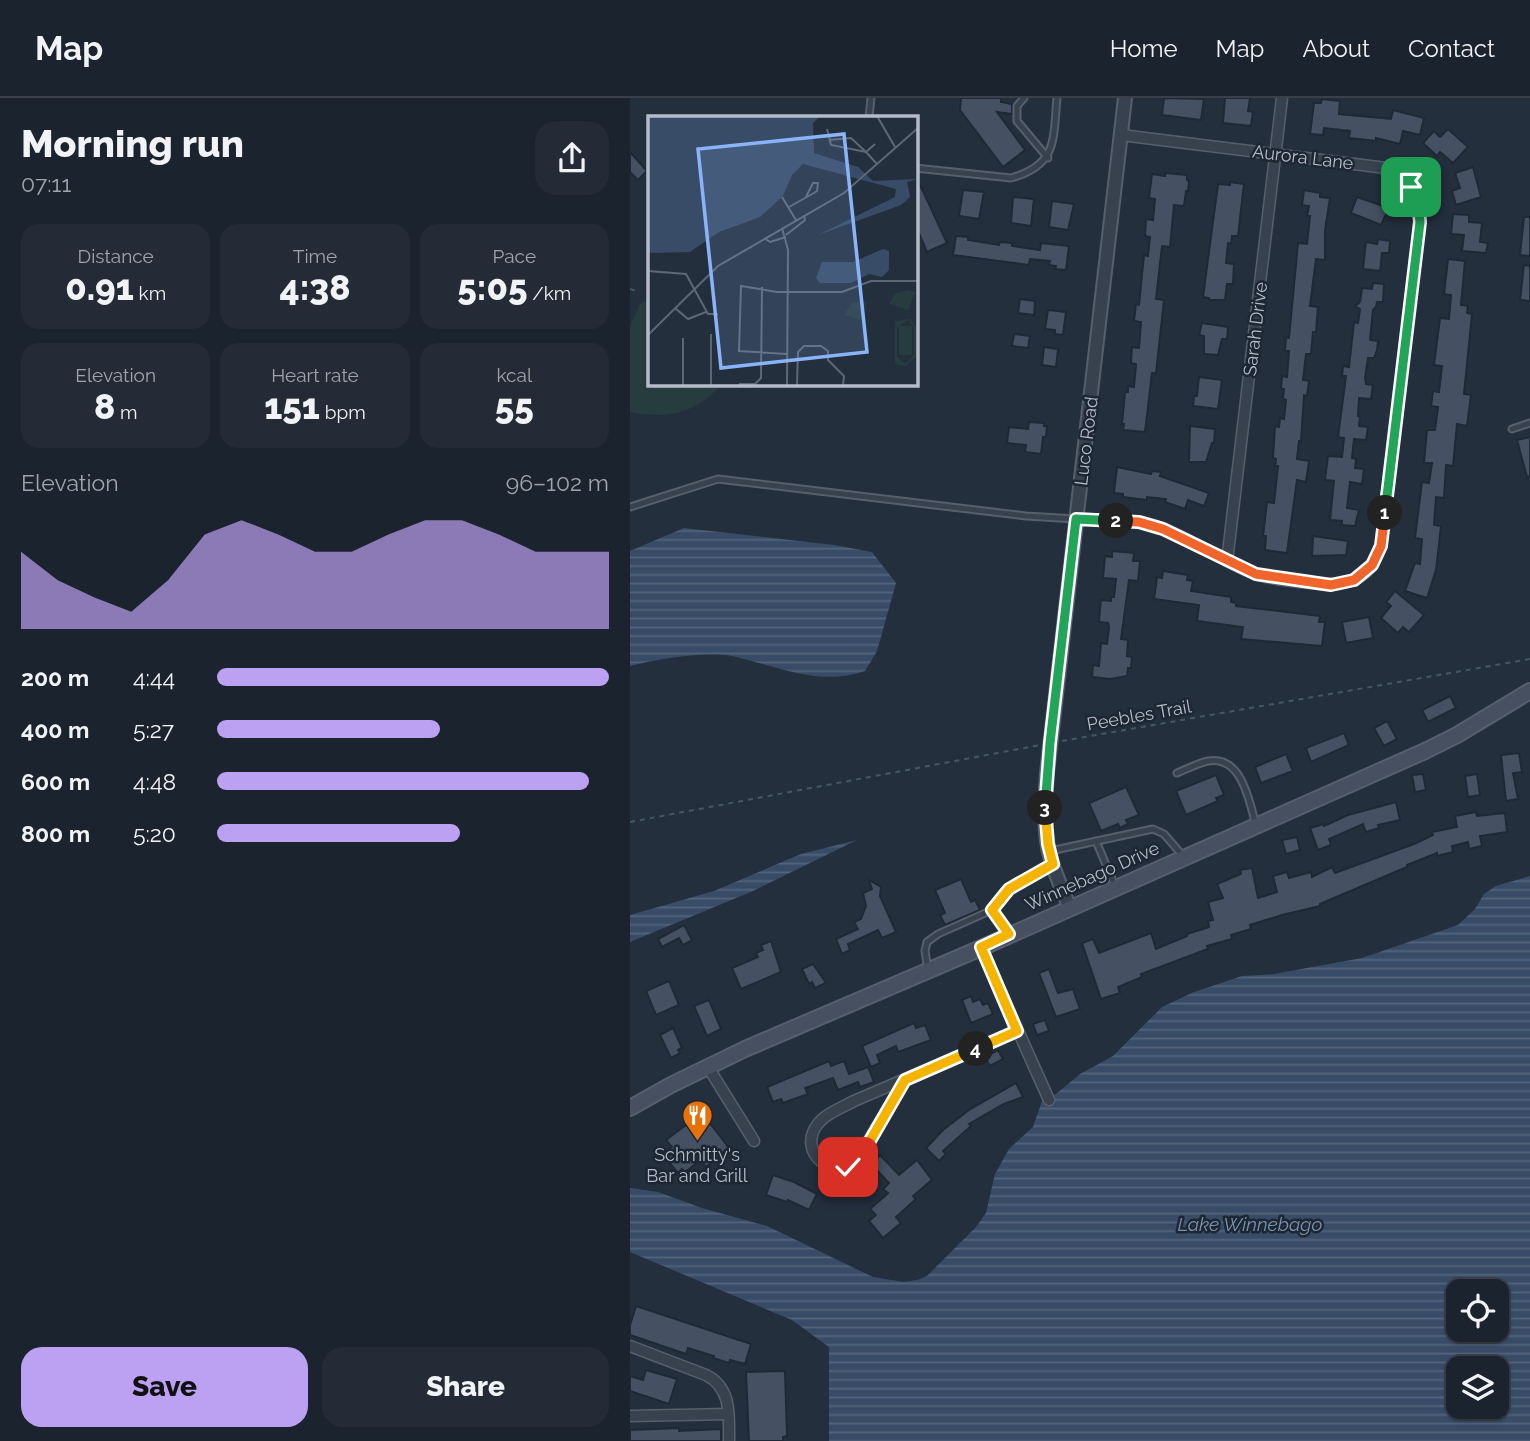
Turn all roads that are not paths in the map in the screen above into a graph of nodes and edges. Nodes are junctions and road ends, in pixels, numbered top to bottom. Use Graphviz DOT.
graph roads {
  1 [pos="871,98"];
  2 [pos="1024,98"];
  3 [pos="1057,98"];
  4 [pos="1125,98"];
  5 [pos="1282,98"];
  6 [pos="869,116"];
  7 [pos="1121,135"];
  8 [pos="1276,154"];
  9 [pos="1048,158"];
  10 [pos="917,168"];
  11 [pos="1530,422"];
  12 [pos="1512,429"];
  13 [pos="630,507"];
  14 [pos="1076,519"];
  15 [pos="1227,561"];
  16 [pos="1530,691"];
  17 [pos="1177,773"];
  18 [pos="1256,825"];
  19 [pos="1096,841"];
  20 [pos="1049,851"];
  21 [pos="1184,856"];
  22 [pos="1053,864"];
  23 [pos="1115,886"];
  24 [pos="1069,906"];
  25 [pos="992,910"];
  26 [pos="1009,934"];
  27 [pos="981,947"];
  28 [pos="928,970"];
  29 [pos="1017,1031"];
  30 [pos="708,1067"];
  31 [pos="905,1080"];
  32 [pos="1049,1100"];
  33 [pos="630,1108"];
  34 [pos="754,1141"];
  35 [pos="630,1346"];
  36 [pos="728,1414"];
  37 [pos="630,1416"];
  38 [pos="729,1441"];
  1 -- 6 [label="lane"];
  2 -- 9 [label="lane"];
  3 -- 9 [label="lane"];
  4 -- 7 [label="street, Luco Road"];
  5 -- 8 [label="street, Sarah Drive"];
  7 -- 8 [label="street, Aurora Lane"];
  7 -- 14 [label="street, Luco Road"];
  8 -- 15 [label="street, Sarah Drive"];
  8 -- 15 [label="street, Aurora Lane"];
  9 -- 10 [label="lane"];
  11 -- 12 [label="lane"];
  13 -- 14 [label="lane"];
  14 -- 15 [label="street, Aurora Lane"];
  14 -- 20 [label="street, Luco Road"];
  16 -- 18 [label="main road, Winnebago Drive"];
  17 -- 18 [label="lane"];
  18 -- 21 [label="main road, Winnebago Drive"];
  19 -- 20 [label="lane"];
  19 -- 21 [label="lane"];
  19 -- 23 [label="lane"];
  20 -- 22 [label="street, Luco Road"];
  21 -- 23 [label="main road, Winnebago Drive"];
  22 -- 24 [label="street, Luco Road"];
  22 -- 25 [label="lane"];
  23 -- 24 [label="main road, Winnebago Drive"];
  24 -- 26 [label="main road, Winnebago Drive"];
  25 -- 26 [label="lane"];
  25 -- 28 [label="lane"];
  26 -- 27 [label="main road, Winnebago Drive"];
  27 -- 28 [label="main road, Winnebago Drive"];
  27 -- 29 [label="street"];
  28 -- 30 [label="main road, Winnebago Drive"];
  29 -- 31 [label="street"];
  29 -- 32 [label="street"];
  30 -- 33 [label="main road, Winnebago Drive"];
  30 -- 34 [label="street"];
  31 -- 31 [label="street"];
  35 -- 36 [label="street"];
  36 -- 37 [label="street"];
  36 -- 38 [label="street"];
}
